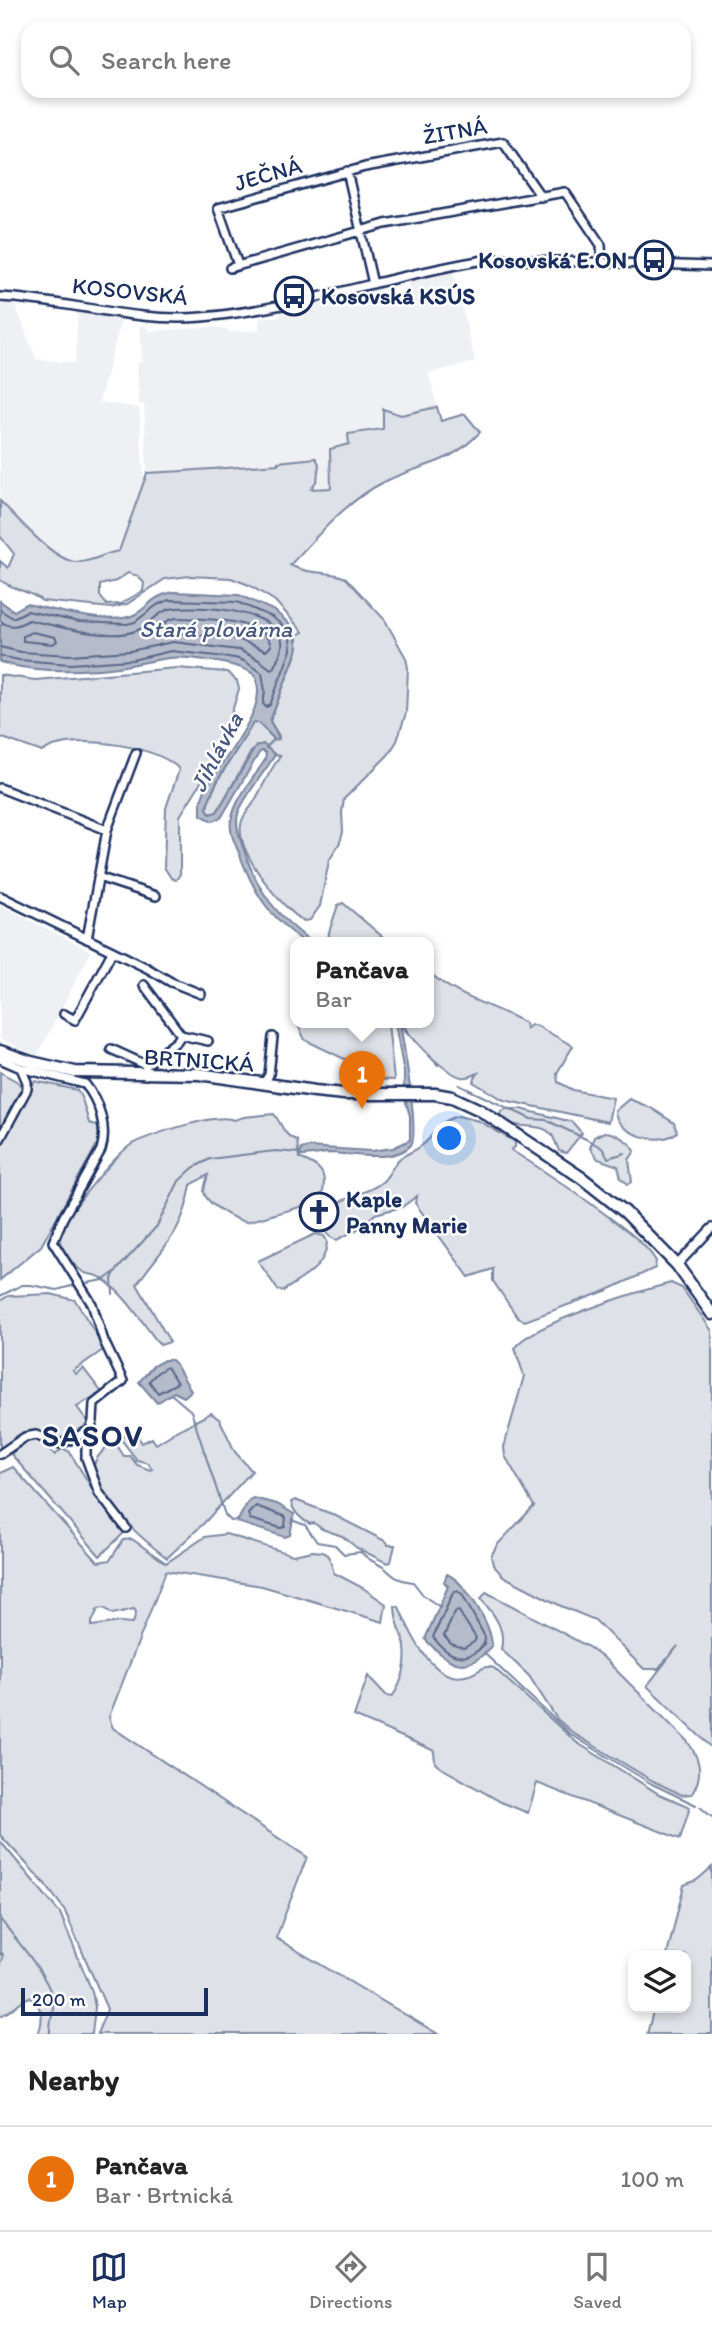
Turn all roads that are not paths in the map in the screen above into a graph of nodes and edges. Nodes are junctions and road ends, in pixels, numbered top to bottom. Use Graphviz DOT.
graph roads {
  1 [pos="347,172"];
  2 [pos="541,197"];
  3 [pos="362,231"];
  4 [pos="602,262"];
  5 [pos="712,266"];
  6 [pos="373,284"];
  7 [pos="0,297"];
  8 [pos="136,753"];
  9 [pos="0,788"];
  10 [pos="107,830"];
  11 [pos="98,877"];
  12 [pos="0,896"];
  13 [pos="156,896"];
  14 [pos="87,939"];
  15 [pos="112,951"];
  16 [pos="144,985"];
  17 [pos="201,994"];
  18 [pos="64,1014"];
  19 [pos="181,1035"];
  20 [pos="273,1037"];
  21 [pos="208,1041"];
  22 [pos="111,1049"];
  23 [pos="0,1051"];
  24 [pos="0,1059"];
  25 [pos="21,1068"];
  26 [pos="146,1070"];
  27 [pos="263,1084"];
  28 [pos="0,1139"];
  29 [pos="712,1228"];
  30 [pos="677,1265"];
  31 [pos="712,1314"];
  32 [pos="89,1431"];
  33 [pos="0,1454"];
  34 [pos="126,1528"];
  1 -- 2 [label="street, ŽITNÁ"];
  1 -- 3 [label="street"];
  1 -- 3 [label="street, JEČNÁ"];
  2 -- 3 [label="street"];
  2 -- 4 [label="street"];
  3 -- 6 [label="street"];
  4 -- 5 [label="street, KOSOVSKÁ"];
  4 -- 6 [label="street, KOSOVSKÁ"];
  6 -- 7 [label="street, KOSOVSKÁ"];
  8 -- 10 [label="street"];
  9 -- 10 [label="street"];
  10 -- 11 [label="street"];
  11 -- 13 [label="street"];
  11 -- 14 [label="street"];
  12 -- 14 [label="street"];
  14 -- 15 [label="street"];
  15 -- 17 [label="street"];
  15 -- 18 [label="street"];
  16 -- 19 [label="street"];
  19 -- 21 [label="street"];
  19 -- 26 [label="street"];
  20 -- 27 [label="street"];
  22 -- 26 [label="street"];
  23 -- 26 [label="main road, BRTNICKÁ"];
  24 -- 25 [label="street"];
  25 -- 28 [label="street"];
  25 -- 32 [label="street"];
  26 -- 27 [label="main road, BRTNICKÁ"];
  27 -- 30 [label="main road, BRTNICKÁ"];
  29 -- 30 [label="street"];
  30 -- 31 [label="main road, BRTNICKÁ"];
  32 -- 33 [label="street"];
  32 -- 34 [label="street"];
}
